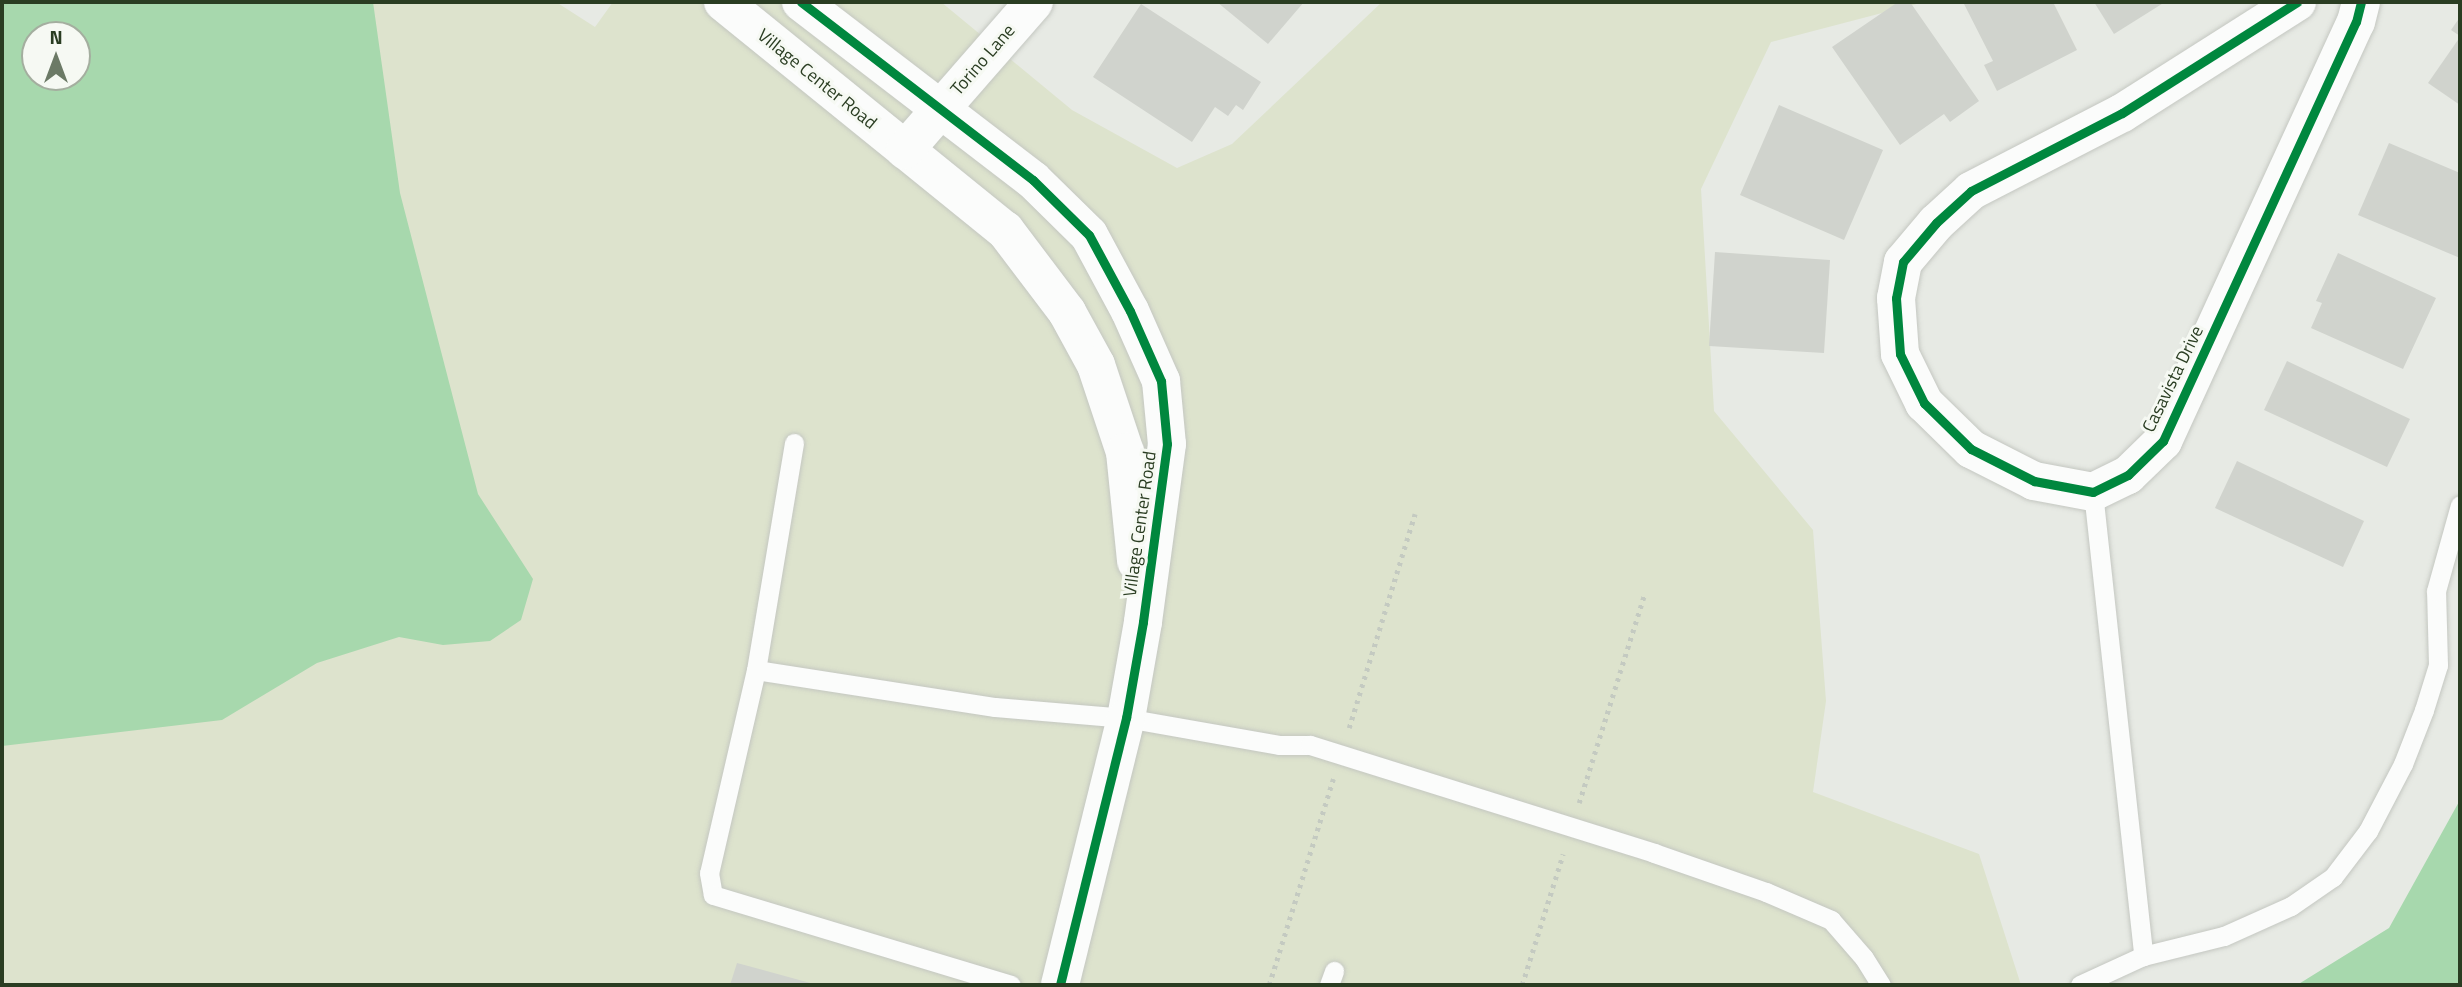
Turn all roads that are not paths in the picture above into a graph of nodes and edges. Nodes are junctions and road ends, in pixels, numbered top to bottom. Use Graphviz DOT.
graph roads {
  1 [pos="723,2"];
  2 [pos="801,2"];
  3 [pos="1034,2"];
  4 [pos="2297,2"];
  5 [pos="2361,2"];
  6 [pos="941,108"];
  7 [pos="905,150"];
  8 [pos="794,443"];
  9 [pos="2093,492"];
  10 [pos="2460,505"];
  11 [pos="1143,622"];
  12 [pos="756,670"];
  13 [pos="1126,718"];
  14 [pos="2143,957"];
  15 [pos="1010,985"];
  16 [pos="1060,985"];
  17 [pos="1881,985"];
  18 [pos="2080,985"];
  1 -- 7 [label="street, Village Center Road"];
  2 -- 6 [label="street, Village Center Road"];
  3 -- 6 [label="street, Torino Lane"];
  4 -- 9 [label="street"];
  5 -- 9 [label="street, Casavista Drive"];
  6 -- 7 [label="street, Torino Lane"];
  6 -- 11 [label="street, Village Center Road"];
  7 -- 11 [label="street, Village Center Road"];
  8 -- 12 [label="lane"];
  9 -- 14 [label="lane"];
  10 -- 14 [label="lane"];
  11 -- 13 [label="street, Village Center Road"];
  12 -- 13 [label="lane"];
  12 -- 15 [label="lane"];
  13 -- 16 [label="street, Village Center Road"];
  13 -- 17 [label="lane"];
  14 -- 18 [label="lane"];
}
